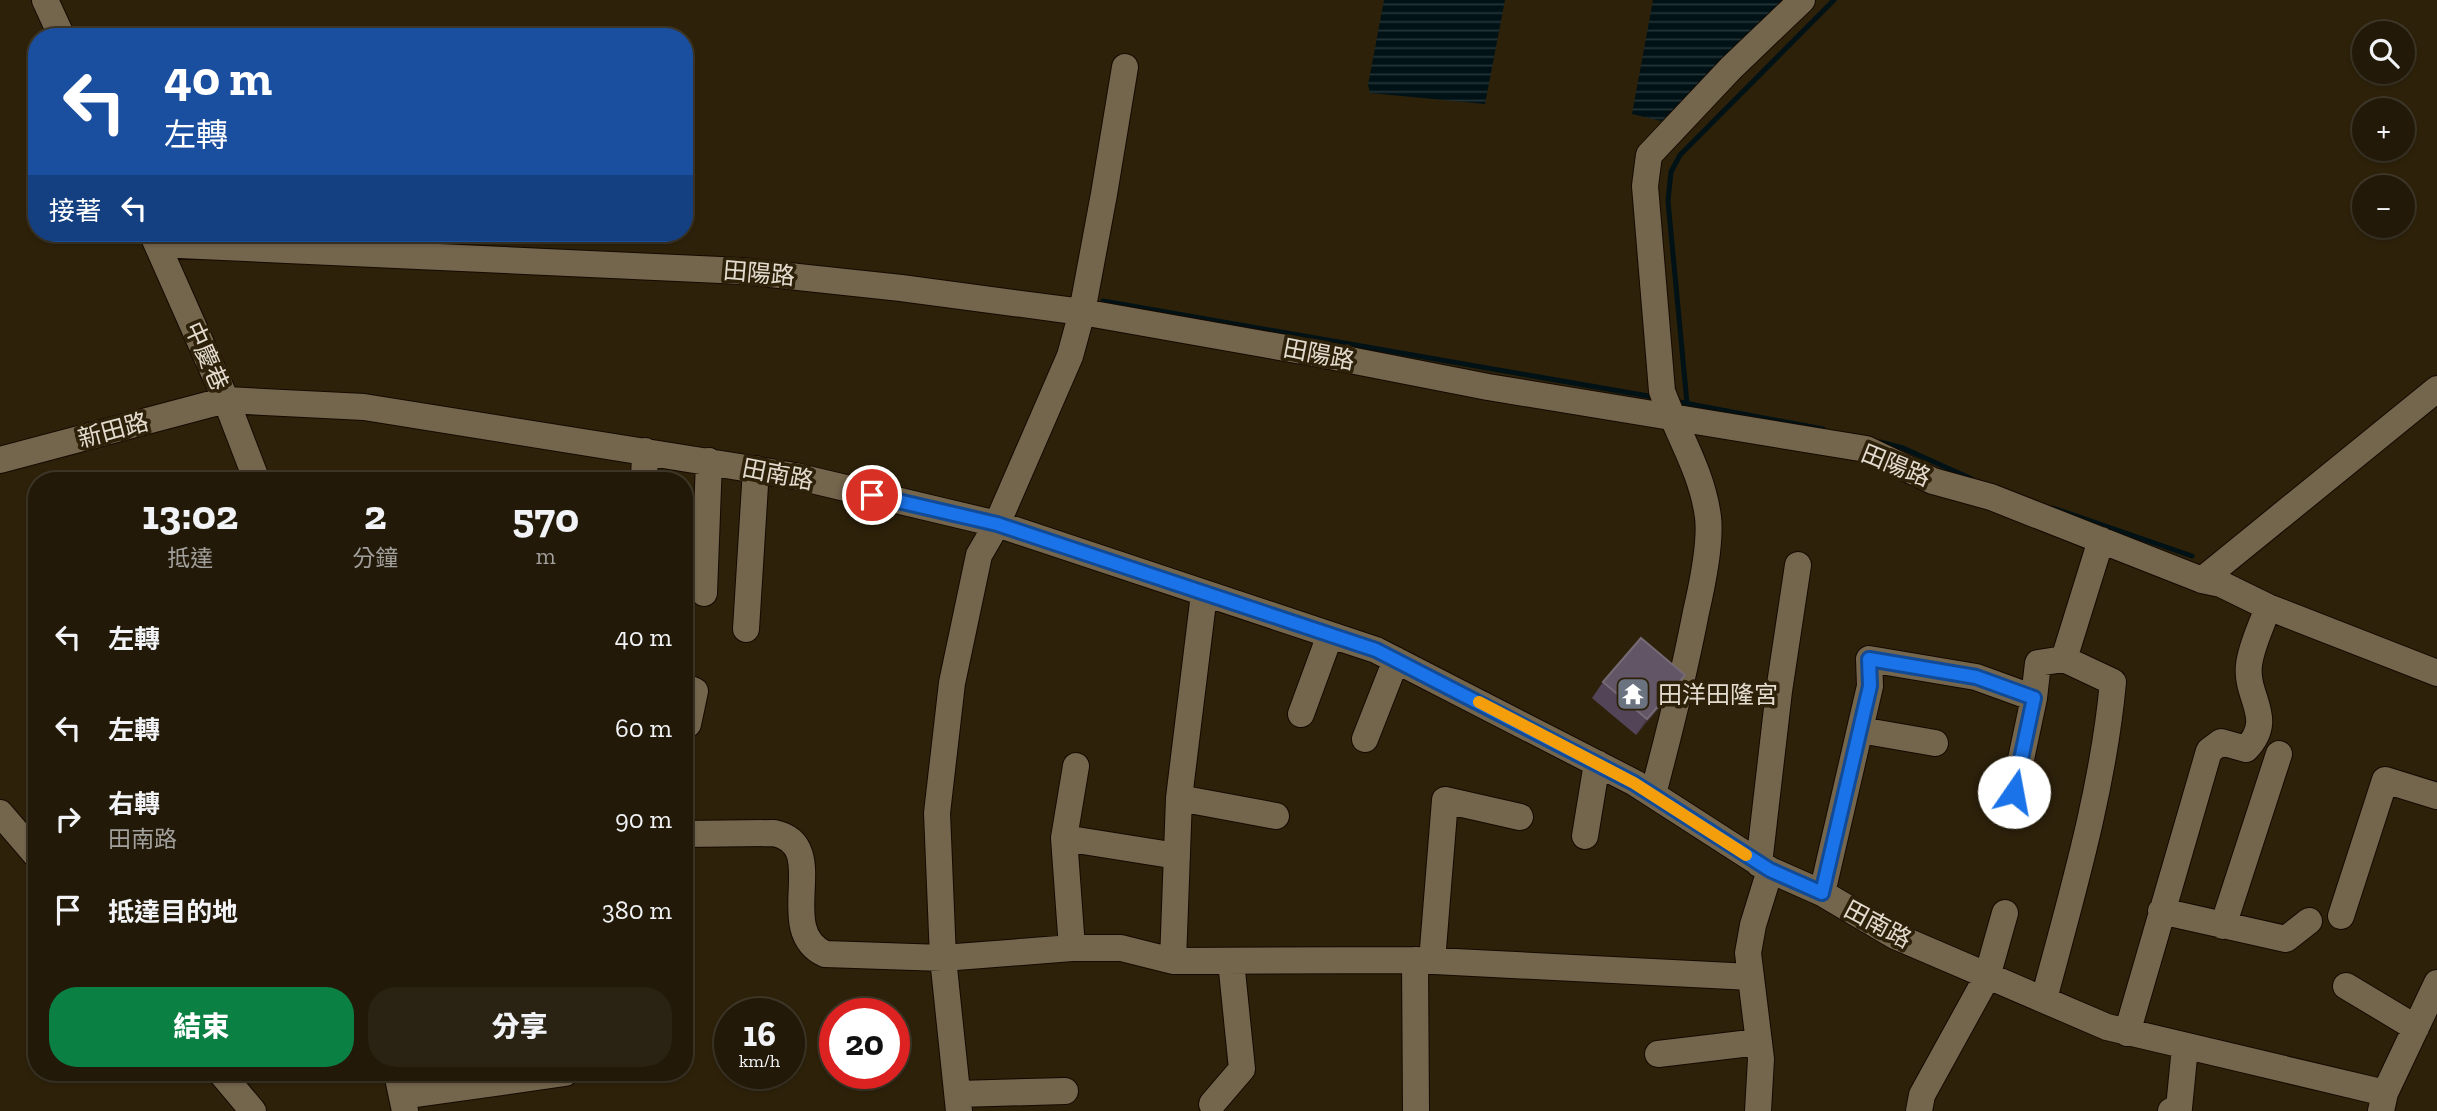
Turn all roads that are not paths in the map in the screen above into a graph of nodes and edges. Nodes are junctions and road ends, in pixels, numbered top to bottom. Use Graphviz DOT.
graph roads {
  1 [pos="45,0"];
  2 [pos="1802,0"];
  3 [pos="58,28"];
  4 [pos="1125,67"];
  5 [pos="156,242"];
  6 [pos="210,242"];
  7 [pos="1082,312"];
  8 [pos="2437,389"];
  9 [pos="226,400"];
  10 [pos="1667,406"];
  11 [pos="645,451"];
  12 [pos="0,460"];
  13 [pos="709,461"];
  14 [pos="756,469"];
  15 [pos="254,472"];
  16 [pos="644,472"];
  17 [pos="997,524"];
  18 [pos="2101,540"];
  19 [pos="1798,565"];
  20 [pos="2202,580"];
  21 [pos="704,593"];
  22 [pos="1204,594"];
  23 [pos="2268,607"];
  24 [pos="746,629"];
  25 [pos="1331,635"];
  26 [pos="2064,659"];
  27 [pos="1396,660"];
  28 [pos="2437,673"];
  29 [pos="2034,698"];
  30 [pos="1301,714"];
  31 [pos="1860,730"];
  32 [pos="1365,739"];
  33 [pos="1935,743"];
  34 [pos="2279,754"];
  35 [pos="1597,763"];
  36 [pos="1076,766"];
  37 [pos="2014,792"];
  38 [pos="1653,794"];
  39 [pos="2437,796"];
  40 [pos="1179,798"];
  41 [pos="0,813"];
  42 [pos="1276,816"];
  43 [pos="1520,817"];
  44 [pos="693,834"];
  45 [pos="1585,836"];
  46 [pos="1064,838"];
  47 [pos="28,846"];
  48 [pos="1177,856"];
  49 [pos="1765,867"];
  50 [pos="1822,893"];
  51 [pos="2161,911"];
  52 [pos="2005,913"];
  53 [pos="2341,916"];
  54 [pos="2309,921"];
  55 [pos="2223,926"];
  56 [pos="1072,948"];
  57 [pos="943,957"];
  58 [pos="1173,961"];
  59 [pos="1231,961"];
  60 [pos="1424,961"];
  61 [pos="1987,976"];
  62 [pos="1751,977"];
  63 [pos="2437,984"];
  64 [pos="2346,986"];
  65 [pos="2044,999"];
  66 [pos="2416,1028"];
  67 [pos="2127,1033"];
  68 [pos="1759,1042"];
  69 [pos="2185,1046"];
  70 [pos="1658,1054"];
  71 [pos="227,1081"];
  72 [pos="499,1081"];
  73 [pos="1065,1091"];
  74 [pos="401,1093"];
  75 [pos="958,1102"];
  76 [pos="2383,1102"];
  77 [pos="1212,1104"];
  78 [pos="253,1111"];
  79 [pos="1416,1111"];
  80 [pos="1759,1111"];
  81 [pos="1919,1111"];
  82 [pos="2171,1111"];
  1 -- 3 [label="street"];
  2 -- 10 [label="street"];
  4 -- 7 [label="street"];
  5 -- 9 [label="street, 中慶巷"];
  6 -- 7 [label="street, 田陽路"];
  7 -- 10 [label="street, 田陽路"];
  7 -- 17 [label="street"];
  8 -- 20 [label="street"];
  9 -- 11 [label="street, 田南路"];
  9 -- 12 [label="street, 新田路"];
  9 -- 15 [label="street, 中慶巷"];
  10 -- 18 [label="street, 田陽路"];
  10 -- 38 [label="street"];
  11 -- 13 [label="street, 田南路"];
  11 -- 16 [label="street"];
  13 -- 14 [label="street, 田南路"];
  13 -- 21 [label="street"];
  14 -- 17 [label="street, 田南路"];
  14 -- 24 [label="street"];
  17 -- 22 [label="street, 田南路"];
  17 -- 57 [label="street"];
  18 -- 20 [label="street, 田陽路"];
  18 -- 26 [label="street"];
  19 -- 49 [label="street"];
  20 -- 23 [label="street, 田陽路"];
  22 -- 25 [label="street, 田南路"];
  22 -- 40 [label="street"];
  23 -- 28 [label="street, 田陽路"];
  23 -- 51 [label="street"];
  25 -- 27 [label="street, 田南路"];
  25 -- 30 [label="street"];
  26 -- 29 [label="street"];
  26 -- 65 [label="street"];
  27 -- 32 [label="street"];
  27 -- 35 [label="street, 田南路"];
  29 -- 31 [label="street"];
  29 -- 37 [label="street"];
  31 -- 33 [label="street"];
  31 -- 50 [label="street"];
  34 -- 55 [label="street"];
  35 -- 38 [label="street, 田南路"];
  35 -- 45 [label="street"];
  36 -- 46 [label="street"];
  38 -- 49 [label="street, 田南路"];
  39 -- 53 [label="street"];
  40 -- 42 [label="street"];
  40 -- 48 [label="street"];
  41 -- 47 [label="street"];
  43 -- 60 [label="street"];
  44 -- 57 [label="street"];
  46 -- 48 [label="street"];
  46 -- 56 [label="street"];
  48 -- 58 [label="street"];
  49 -- 50 [label="street, 田南路"];
  49 -- 62 [label="street"];
  50 -- 61 [label="street, 田南路"];
  51 -- 55 [label="street"];
  51 -- 67 [label="street"];
  52 -- 61 [label="street"];
  54 -- 55 [label="street"];
  56 -- 57 [label="street"];
  56 -- 58 [label="street"];
  57 -- 75 [label="street"];
  58 -- 59 [label="street"];
  59 -- 60 [label="street"];
  59 -- 77 [label="street"];
  60 -- 62 [label="street"];
  60 -- 79 [label="street"];
  61 -- 65 [label="street, 田南路"];
  61 -- 81 [label="street"];
  62 -- 68 [label="street"];
  63 -- 66 [label="street, 田南路"];
  64 -- 66 [label="street"];
  65 -- 67 [label="street, 田南路"];
  66 -- 76 [label="street, 田南路"];
  67 -- 69 [label="street, 田南路"];
  68 -- 70 [label="street"];
  68 -- 80 [label="street"];
  69 -- 76 [label="street, 田南路"];
  69 -- 82 [label="street"];
  71 -- 78 [label="street"];
  72 -- 74 [label="street"];
  73 -- 75 [label="street"];
}
